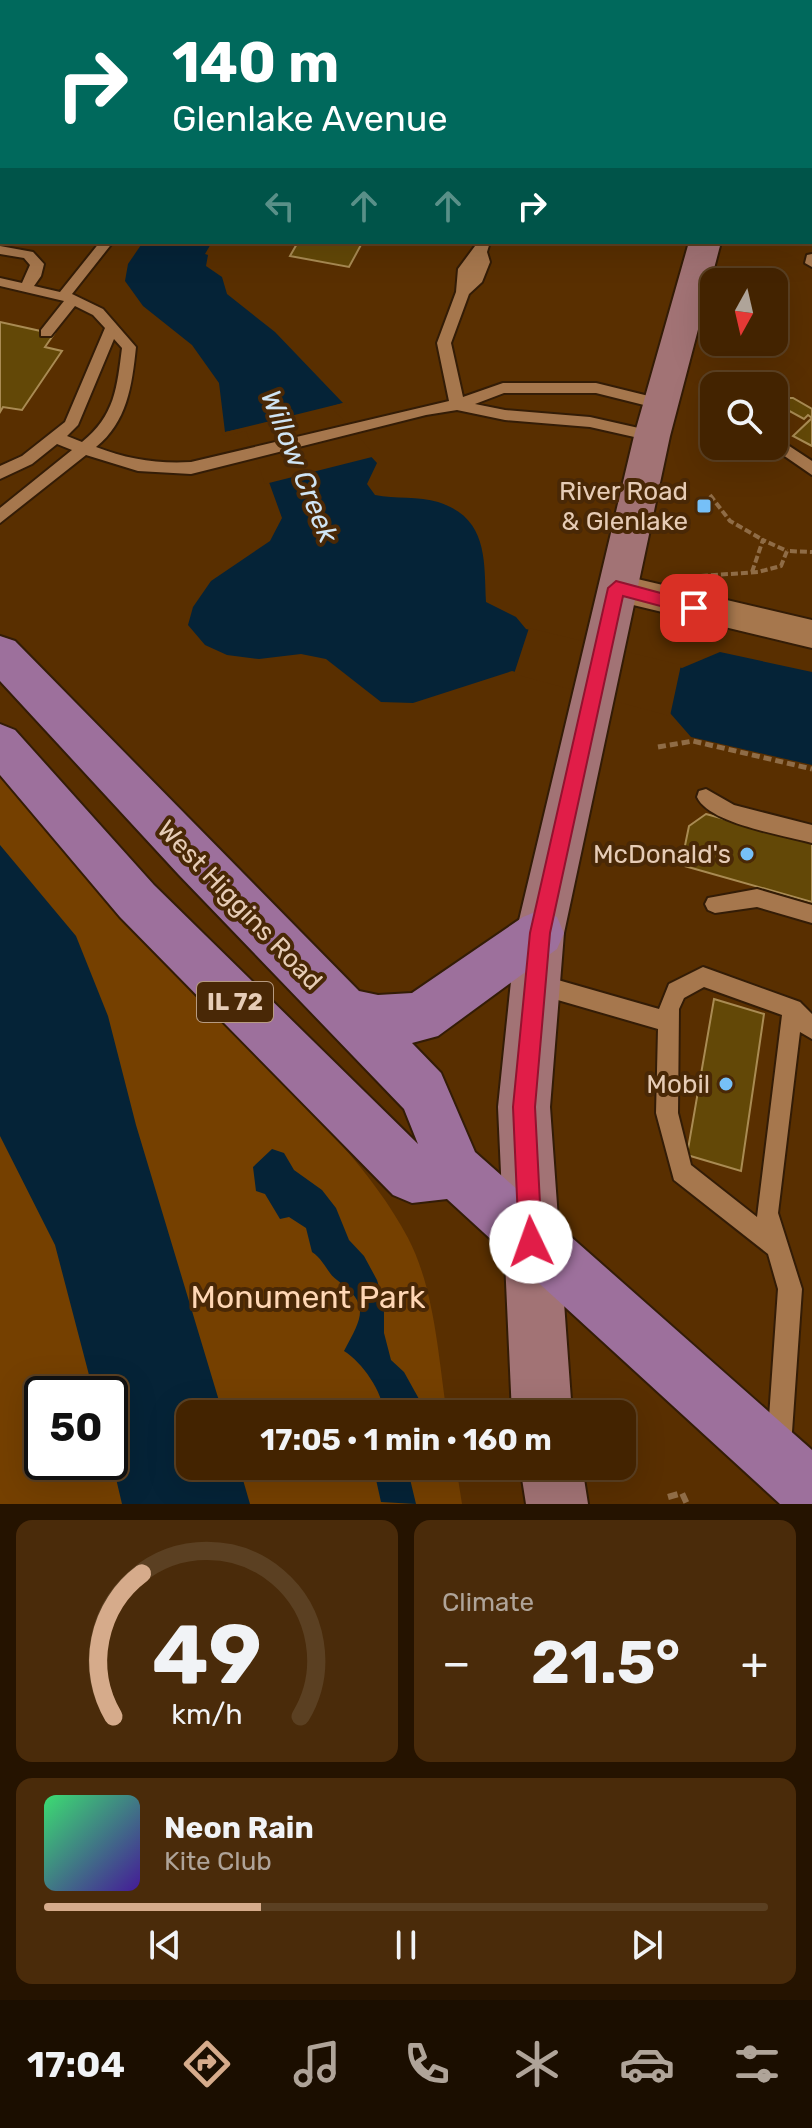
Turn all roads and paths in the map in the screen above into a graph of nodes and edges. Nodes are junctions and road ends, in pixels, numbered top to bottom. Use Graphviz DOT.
graph roads {
  1 [pos="106,244"];
  2 [pos="704,244"];
  3 [pos="482,247"];
  4 [pos="0,250"];
  5 [pos="0,282"];
  6 [pos="25,288"];
  7 [pos="68,298"];
  8 [pos="111,329"];
  9 [pos="46,333"];
  10 [pos="457,405"];
  11 [pos="656,420"];
  12 [pos="56,437"];
  13 [pos="85,450"];
  14 [pos="788,451"];
  15 [pos="812,469"];
  16 [pos="0,473"];
  17 [pos="710,495"];
  18 [pos="0,517"];
  19 [pos="763,540"];
  20 [pos="787,551"];
  21 [pos="812,552"];
  22 [pos="752,572"];
  23 [pos="695,576"];
  24 [pos="616,588"];
  25 [pos="812,634"];
  26 [pos="0,653"];
  27 [pos="0,743"];
  28 [pos="658,747"];
  29 [pos="812,769"];
  30 [pos="706,797"];
  31 [pos="812,834"];
  32 [pos="715,904"];
  33 [pos="812,914"];
  34 [pos="540,933"];
  35 [pos="535,984"];
  36 [pos="793,1009"];
  37 [pos="345,1013"];
  38 [pos="668,1022"];
  39 [pos="812,1029"];
  40 [pos="456,1171"];
  41 [pos="531,1242"];
  42 [pos="777,1247"];
  43 [pos="541,1400"];
  44 [pos="795,1476"];
  45 [pos="553,1480"];
  46 [pos="668,1497"];
  47 [pos="557,1504"];
  48 [pos="687,1504"];
  1 -- 7 [label="lane"];
  2 -- 11 [label="main road"];
  3 -- 10 [label="lane"];
  4 -- 6 [label="lane"];
  5 -- 6 [label="lane"];
  6 -- 7 [label="lane"];
  7 -- 8 [label="lane"];
  7 -- 9 [label="lane"];
  8 -- 12 [label="lane"];
  8 -- 13 [label="lane"];
  10 -- 11 [label="lane"];
  10 -- 11 [label="lane"];
  10 -- 13 [label="lane"];
  11 -- 24 [label="main road"];
  12 -- 13 [label="lane"];
  12 -- 16 [label="lane"];
  13 -- 18 [label="lane"];
  14 -- 15 [label="lane"];
  17 -- 19 [label="path"];
  19 -- 20 [label="path"];
  19 -- 22 [label="path"];
  20 -- 21 [label="path"];
  20 -- 22 [label="path"];
  22 -- 23 [label="path"];
  24 -- 25 [label="street"];
  24 -- 34 [label="main road"];
  26 -- 37 [label="main road, West Higgins Road / IL 72"];
  27 -- 40 [label="main road, IL 72"];
  28 -- 29 [label="path"];
  30 -- 31 [label="lane"];
  32 -- 33 [label="lane"];
  34 -- 35 [label="main road"];
  34 -- 37 [label="main road"];
  35 -- 38 [label="lane"];
  35 -- 41 [label="main road"];
  36 -- 38 [label="lane"];
  36 -- 39 [label="lane"];
  36 -- 42 [label="lane"];
  37 -- 40 [label="main road, West Higgins Road / IL 72"];
  38 -- 42 [label="lane"];
  40 -- 41 [label="main road, West Higgins Road / IL 72"];
  41 -- 43 [label="main road"];
  41 -- 44 [label="main road, West Higgins Road / IL 72"];
  42 -- 44 [label="lane"];
  45 -- 47 [label="main road"];
  46 -- 48 [label="path"];
}
